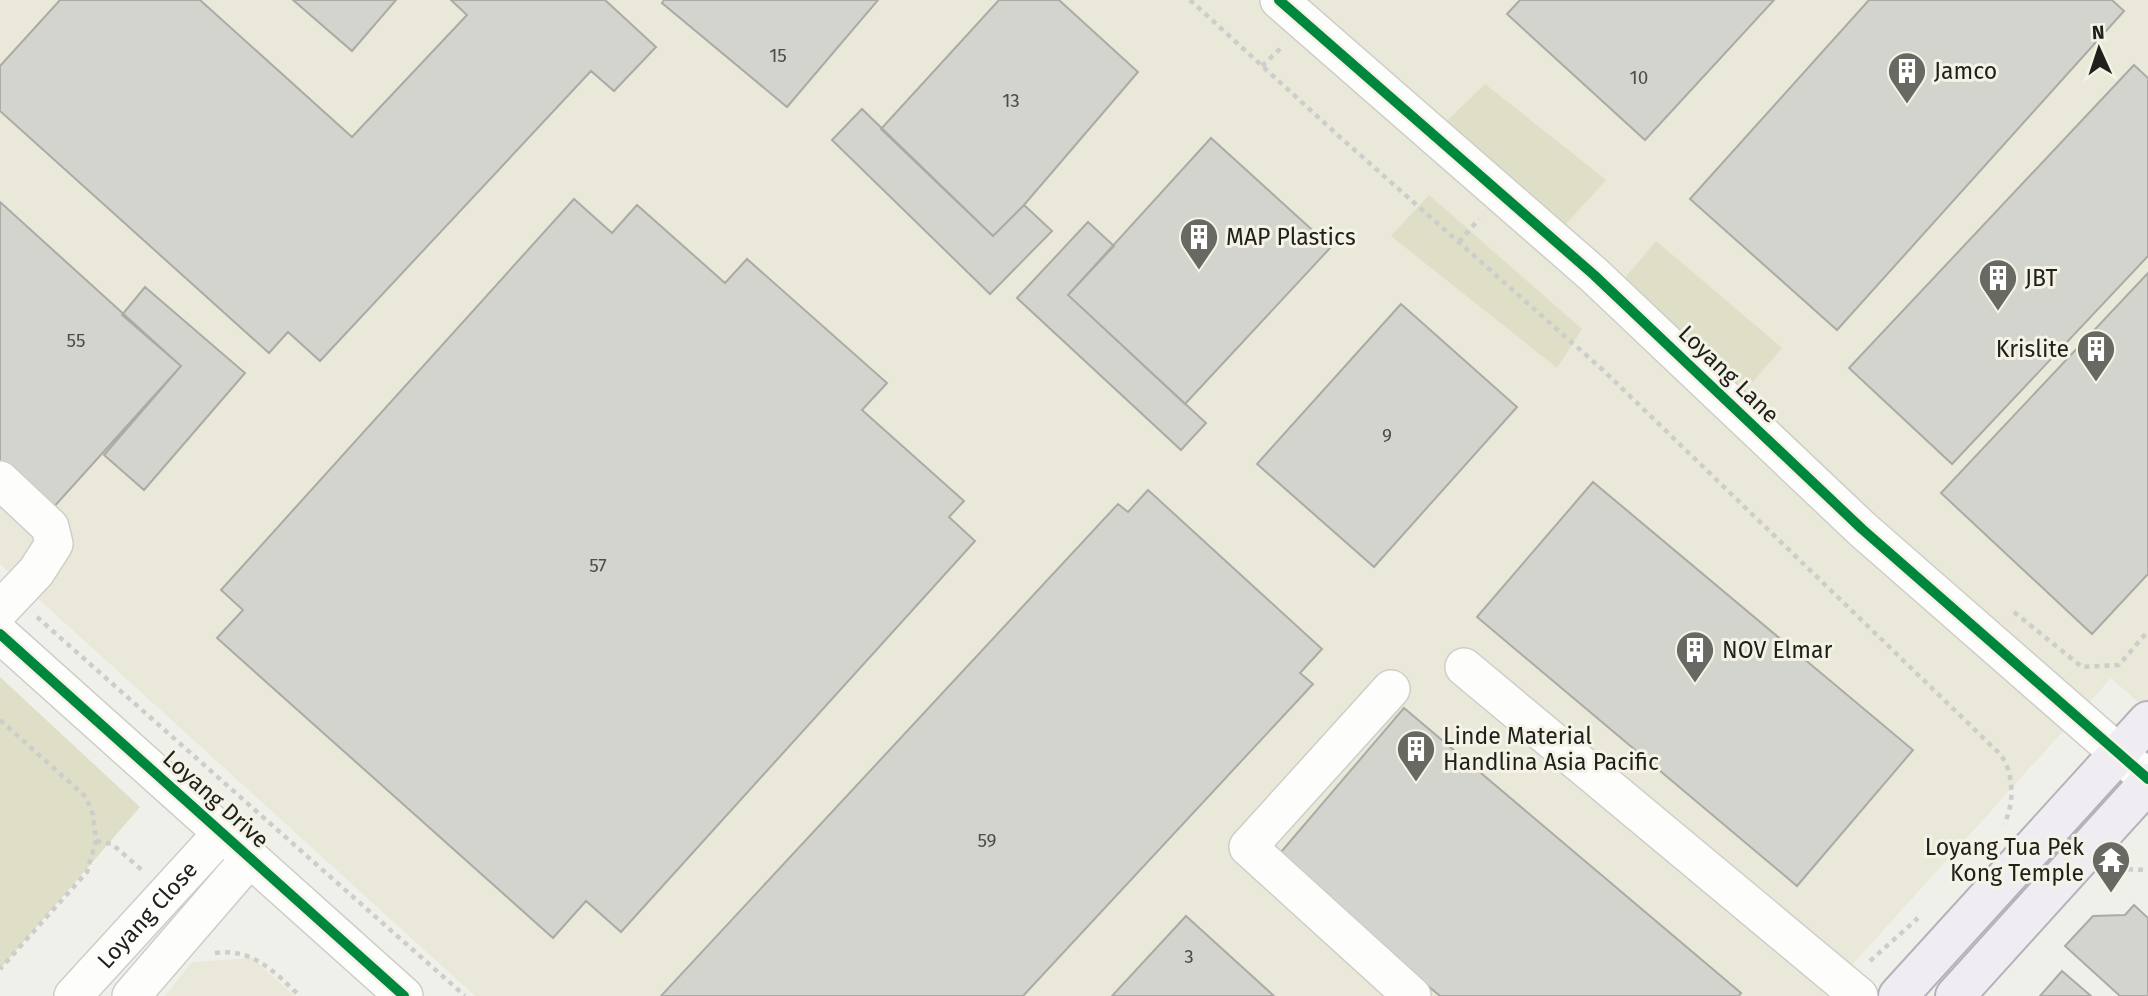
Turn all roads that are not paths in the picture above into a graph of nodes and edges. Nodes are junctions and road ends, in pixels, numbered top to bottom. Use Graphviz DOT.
graph roads {
  1 [pos="1279,0"];
  2 [pos="0,480"];
  3 [pos="8,603"];
  4 [pos="0,634"];
  5 [pos="1464,667"];
  6 [pos="1391,689"];
  7 [pos="2148,721"];
  8 [pos="2118,753"];
  9 [pos="2148,781"];
  10 [pos="222,833"];
  11 [pos="250,858"];
  12 [pos="1852,990"];
  13 [pos="73,996"];
  14 [pos="131,996"];
  15 [pos="404,996"];
  16 [pos="1412,996"];
  17 [pos="1898,996"];
  18 [pos="1955,996"];
  1 -- 8 [label="street, Loyang Lane"];
  2 -- 3 [label="street"];
  4 -- 10 [label="street, Loyang Drive"];
  5 -- 12 [label="street"];
  6 -- 16 [label="street"];
  7 -- 8 [label="main road"];
  8 -- 9 [label="street, Loyang Lane"];
  8 -- 17 [label="main road"];
  9 -- 18 [label="main road"];
  10 -- 11 [label="street, Loyang Drive"];
  10 -- 13 [label="street, Loyang Close"];
  11 -- 14 [label="street, Loyang Close"];
  11 -- 15 [label="street, Loyang Drive"];
}
